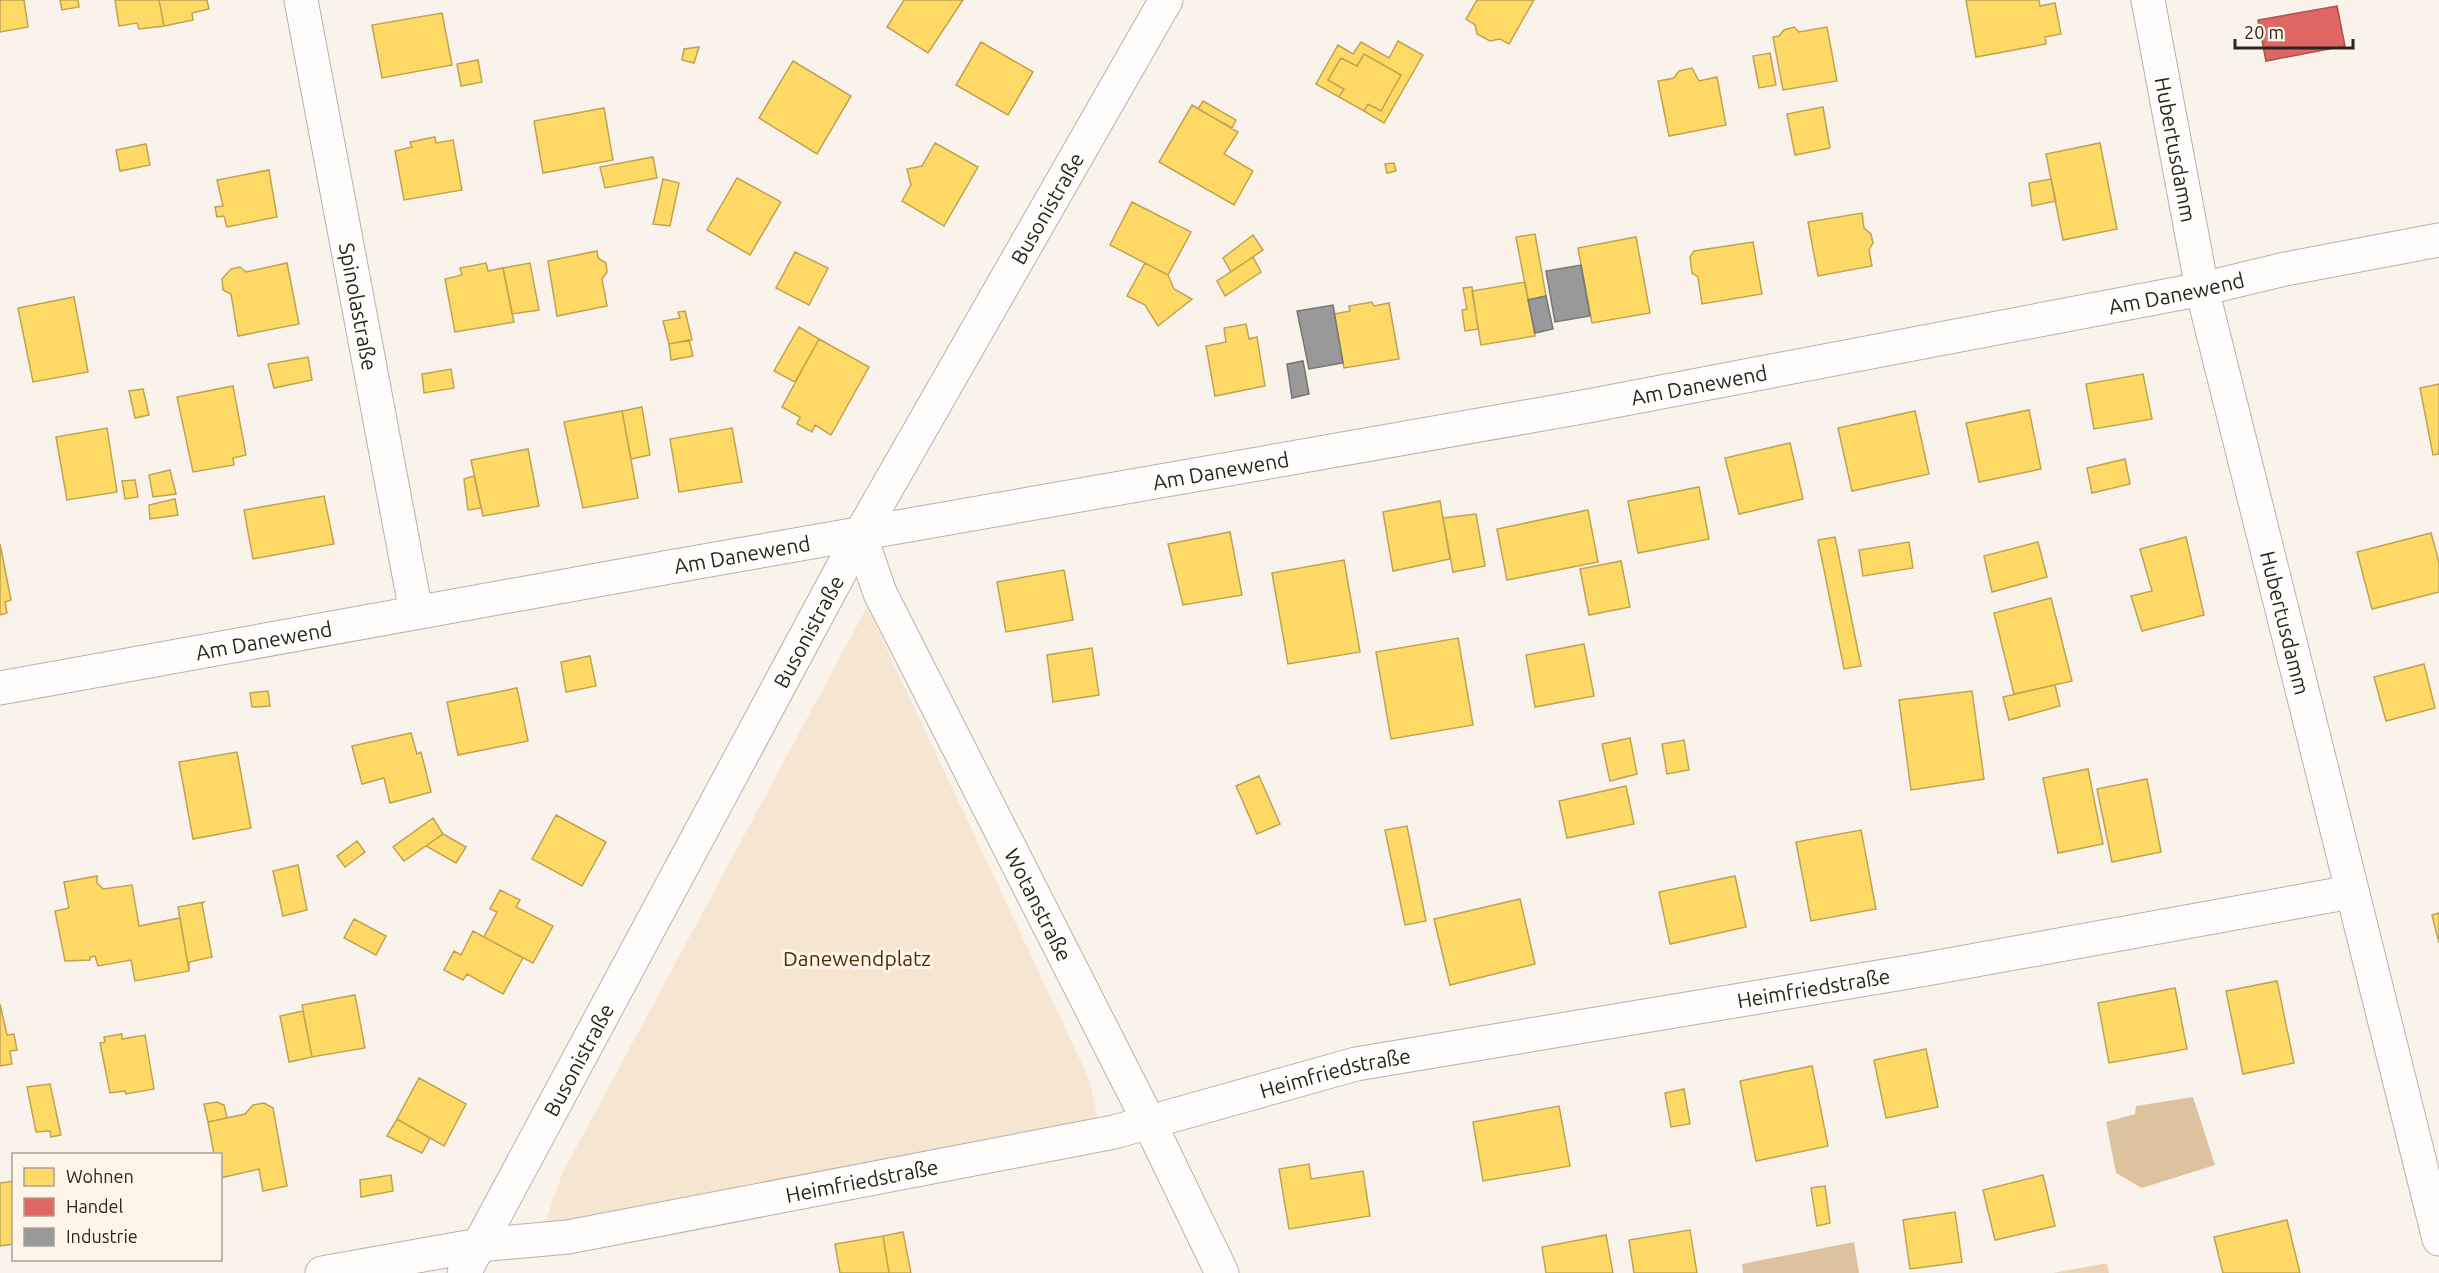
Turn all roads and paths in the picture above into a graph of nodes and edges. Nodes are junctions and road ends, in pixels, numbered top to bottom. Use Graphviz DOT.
graph roads {
  1 [pos="301,0"];
  2 [pos="1166,0"];
  3 [pos="2148,0"];
  4 [pos="2439,240"];
  5 [pos="2202,289"];
  6 [pos="860,535"];
  7 [pos="416,612"];
  8 [pos="0,688"];
  9 [pos="2351,892"];
  10 [pos="1148,1120"];
  11 [pos="2439,1239"];
  12 [pos="472,1259"];
  13 [pos="322,1273"];
  14 [pos="1222,1273"];
  1 -- 7 [label="street, Spinolastraße"];
  2 -- 6 [label="street, Busonistraße"];
  3 -- 5 [label="street, Hubertusdamm"];
  4 -- 5 [label="street, Am Danewend"];
  5 -- 6 [label="street, Am Danewend"];
  5 -- 9 [label="street, Hubertusdamm"];
  6 -- 7 [label="street, Am Danewend"];
  6 -- 10 [label="street, Wotanstraße"];
  6 -- 12 [label="street, Busonistraße"];
  7 -- 8 [label="street, Am Danewend"];
  9 -- 10 [label="street, Heimfriedstraße"];
  9 -- 11 [label="street, Hubertusdamm"];
  10 -- 12 [label="street, Heimfriedstraße"];
  10 -- 14 [label="street, Wotanstraße"];
  12 -- 13 [label="street, Heimfriedstraße"];
}
